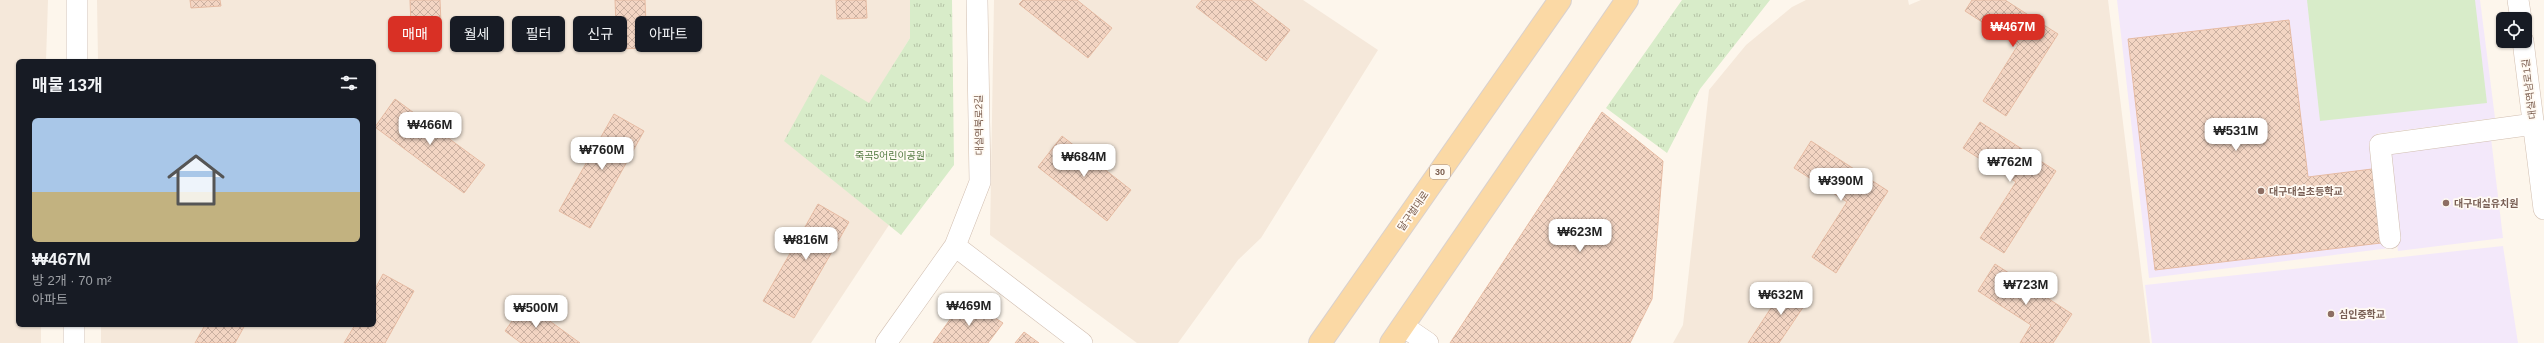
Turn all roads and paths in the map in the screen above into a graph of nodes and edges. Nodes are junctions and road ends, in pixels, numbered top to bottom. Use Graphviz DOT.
graph roads {
  1 [pos="77,0"];
  2 [pos="977,0"];
  3 [pos="1560,0"];
  4 [pos="1627,0"];
  5 [pos="2518,0"];
  6 [pos="2520,12"];
  7 [pos="2524,48"];
  8 [pos="77,59"];
  9 [pos="2534,124"];
  10 [pos="2544,209"];
  11 [pos="2390,238"];
  12 [pos="955,246"];
  13 [pos="74,327"];
  14 [pos="1397,334"];
  15 [pos="74,343"];
  16 [pos="886,343"];
  17 [pos="1082,343"];
  18 [pos="1320,343"];
  19 [pos="1428,343"];
  1 -- 8 [label="street"];
  2 -- 12 [label="street, 대실역북로2길"];
  3 -- 18 [label="main road, 달구벌대로 / 30"];
  4 -- 14 [label="main road"];
  5 -- 6 [label="street"];
  7 -- 9 [label="street, 대실역남로1길"];
  9 -- 10 [label="street, 대실역남로1길"];
  9 -- 11 [label="street"];
  12 -- 16 [label="street, 대실역북로2길"];
  12 -- 17 [label="street"];
  13 -- 15 [label="street"];
  14 -- 19 [label="street"];
}
